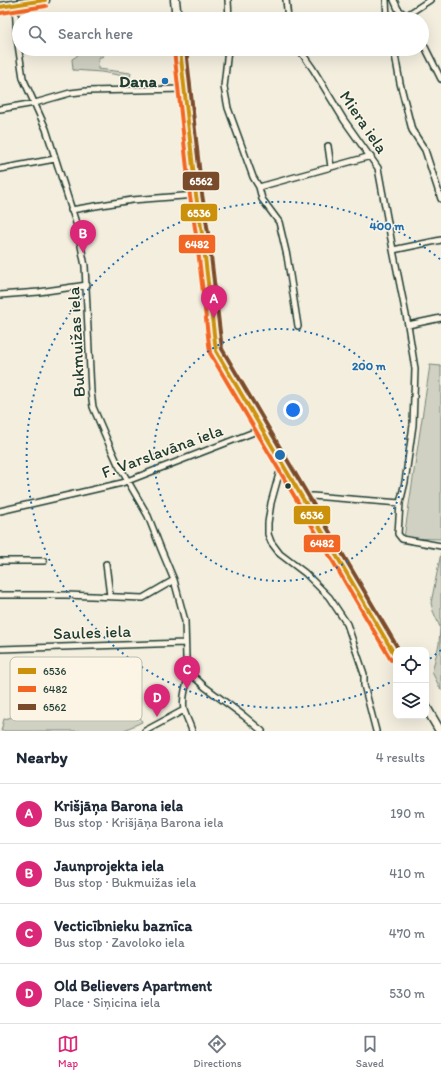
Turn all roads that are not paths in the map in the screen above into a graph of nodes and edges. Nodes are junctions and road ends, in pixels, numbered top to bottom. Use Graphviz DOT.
graph roads {
  1 [pos="45,0"];
  2 [pos="174,0"];
  3 [pos="228,0"];
  4 [pos="286,0"];
  5 [pos="386,0"];
  6 [pos="394,0"];
  7 [pos="430,0"];
  8 [pos="15,4"];
  9 [pos="0,7"];
  10 [pos="15,12"];
  11 [pos="176,12"];
  12 [pos="229,12"];
  13 [pos="287,12"];
  14 [pos="387,12"];
  15 [pos="402,12"];
  16 [pos="414,12"];
  17 [pos="429,55"];
  18 [pos="20,56"];
  19 [pos="181,56"];
  20 [pos="227,56"];
  21 [pos="303,56"];
  22 [pos="395,56"];
  23 [pos="441,79"];
  24 [pos="185,89"];
  25 [pos="35,103"];
  26 [pos="0,109"];
  27 [pos="328,146"];
  28 [pos="371,156"];
  29 [pos="55,159"];
  30 [pos="331,167"];
  31 [pos="0,169"];
  32 [pos="259,186"];
  33 [pos="196,195"];
  34 [pos="441,199"];
  35 [pos="71,210"];
  36 [pos="441,240"];
  37 [pos="393,250"];
  38 [pos="87,285"];
  39 [pos="0,296"];
  40 [pos="441,318"];
  41 [pos="408,324"];
  42 [pos="298,326"];
  43 [pos="262,429"];
  44 [pos="285,470"];
  45 [pos="128,482"];
  46 [pos="304,499"];
  47 [pos="400,503"];
  48 [pos="0,511"];
  49 [pos="441,546"];
  50 [pos="0,561"];
  51 [pos="44,561"];
  52 [pos="106,564"];
  53 [pos="174,580"];
  54 [pos="0,595"];
  55 [pos="110,596"];
  56 [pos="185,643"];
  57 [pos="0,649"];
  58 [pos="393,652"];
  59 [pos="190,673"];
  60 [pos="184,710"];
  61 [pos="429,712"];
  62 [pos="145,731"];
  63 [pos="192,731"];
  64 [pos="262,731"];
  65 [pos="376,731"];
  66 [pos="440,731"];
  1 -- 8 [label="main road"];
  2 -- 11 [label="main road"];
  3 -- 12 [label="street"];
  4 -- 13 [label="street"];
  5 -- 14 [label="street"];
  6 -- 15 [label="street"];
  7 -- 16 [label="street"];
  8 -- 9 [label="main road"];
  8 -- 10 [label="street, Bukmuižas iela"];
  17 -- 23 [label="street"];
  18 -- 25 [label="street, Bukmuižas iela"];
  19 -- 24 [label="main road"];
  20 -- 32 [label="street"];
  21 -- 28 [label="street, Miera iela"];
  22 -- 34 [label="street"];
  24 -- 25 [label="street"];
  24 -- 33 [label="main road"];
  25 -- 26 [label="street"];
  25 -- 29 [label="street, Bukmuižas iela"];
  27 -- 30 [label="street"];
  28 -- 30 [label="street"];
  28 -- 37 [label="street, Miera iela"];
  29 -- 31 [label="street"];
  29 -- 35 [label="street, Bukmuižas iela"];
  30 -- 32 [label="street"];
  32 -- 42 [label="street"];
  33 -- 35 [label="street"];
  33 -- 43 [label="main road"];
  35 -- 38 [label="street, Bukmuižas iela"];
  36 -- 37 [label="street"];
  37 -- 41 [label="street, Miera iela"];
  38 -- 39 [label="street"];
  38 -- 45 [label="street, Bukmuižas iela"];
  40 -- 41 [label="street"];
  41 -- 47 [label="street, Miera iela"];
  43 -- 44 [label="main road"];
  43 -- 45 [label="street, F. Varslavāna iela"];
  44 -- 46 [label="main road"];
  44 -- 65 [label="street"];
  45 -- 48 [label="street, F. Varslavāna iela"];
  45 -- 53 [label="street, Bukmuižas iela"];
  46 -- 47 [label="street"];
  46 -- 58 [label="main road"];
  47 -- 49 [label="street, Miera iela"];
  50 -- 51 [label="street"];
  52 -- 55 [label="street"];
  53 -- 55 [label="street"];
  53 -- 56 [label="street, Bukmuižas iela"];
  54 -- 55 [label="street"];
  56 -- 57 [label="street, Saules iela"];
  56 -- 59 [label="street, Bukmuižas iela"];
  59 -- 60 [label="street"];
  59 -- 64 [label="street"];
  60 -- 62 [label="street"];
  60 -- 63 [label="street"];
  61 -- 66 [label="main road"];
}
